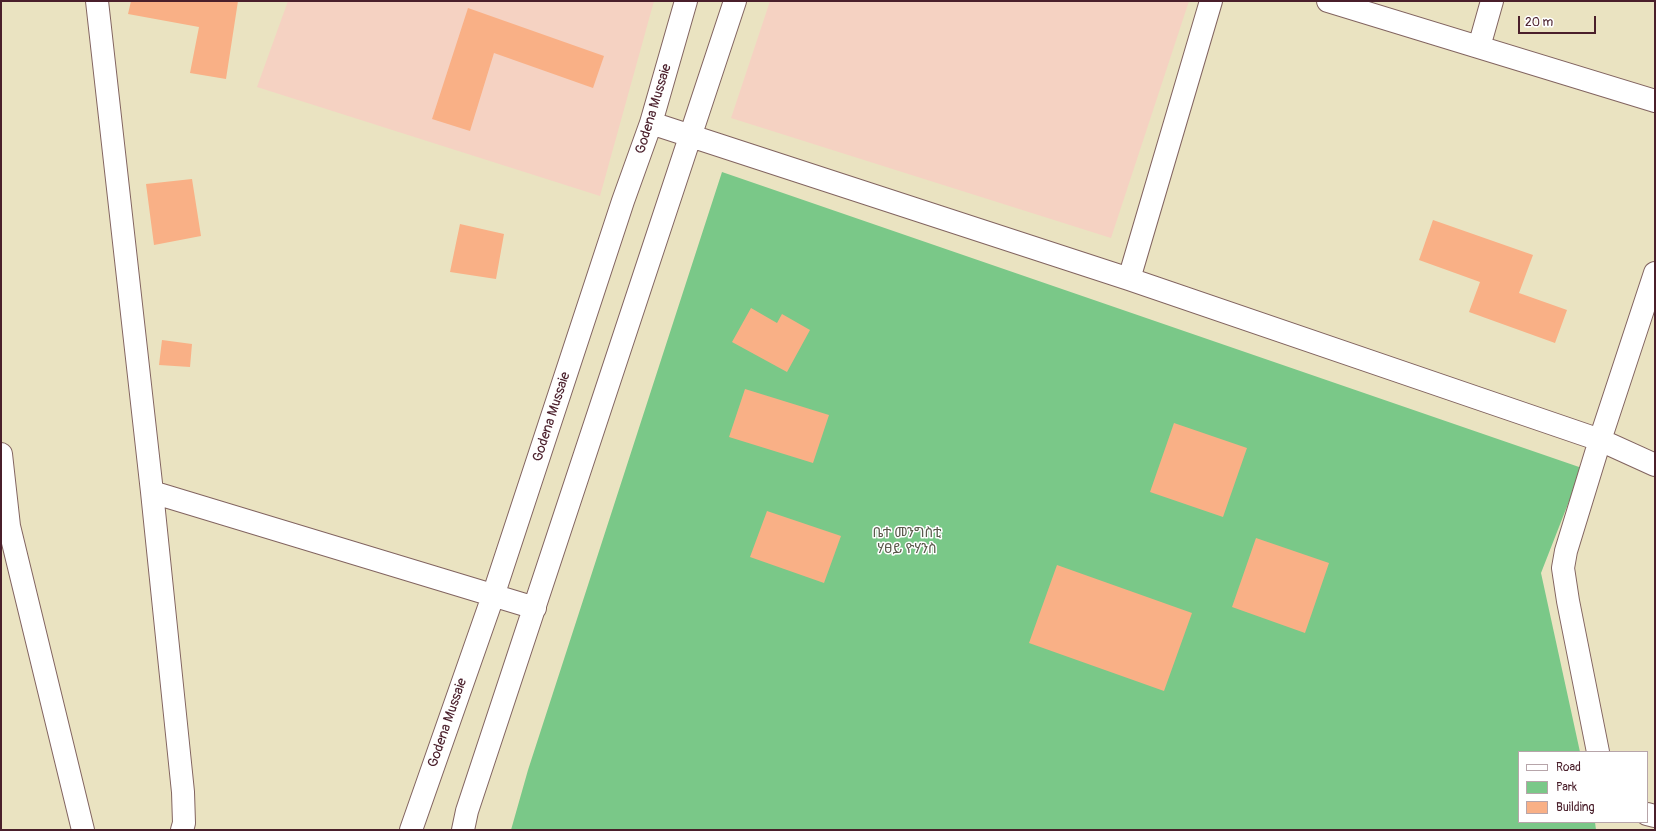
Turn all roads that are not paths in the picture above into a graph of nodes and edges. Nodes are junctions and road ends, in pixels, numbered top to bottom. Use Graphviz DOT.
graph roads {
  1 [pos="97,1"];
  2 [pos="686,1"];
  3 [pos="1212,1"];
  4 [pos="1328,1"];
  5 [pos="1492,1"];
  6 [pos="729,3"];
  7 [pos="1479,47"];
  8 [pos="1655,102"];
  9 [pos="651,123"];
  10 [pos="691,136"];
  11 [pos="1655,273"];
  12 [pos="1129,279"];
  13 [pos="1600,440"];
  14 [pos="1,454"];
  15 [pos="1655,465"];
  16 [pos="152,492"];
  17 [pos="5,526"];
  18 [pos="493,596"];
  19 [pos="535,608"];
  20 [pos="1598,751"];
  21 [pos="83,830"];
  22 [pos="182,830"];
  23 [pos="411,830"];
  24 [pos="463,830"];
  1 -- 16 [label="street"];
  2 -- 9 [label="street, Godena Mussaie"];
  3 -- 12 [label="street"];
  4 -- 7 [label="street"];
  5 -- 7 [label="street"];
  6 -- 10 [label="street"];
  7 -- 8 [label="street"];
  9 -- 10 [label="street"];
  9 -- 18 [label="street, Godena Mussaie"];
  10 -- 12 [label="street"];
  10 -- 19 [label="street"];
  11 -- 13 [label="street"];
  12 -- 13 [label="street"];
  13 -- 15 [label="street"];
  13 -- 20 [label="street"];
  14 -- 17 [label="street"];
  16 -- 18 [label="street"];
  16 -- 22 [label="street"];
  17 -- 21 [label="street"];
  18 -- 19 [label="street"];
  18 -- 23 [label="street, Godena Mussaie"];
  19 -- 24 [label="street"];
}
